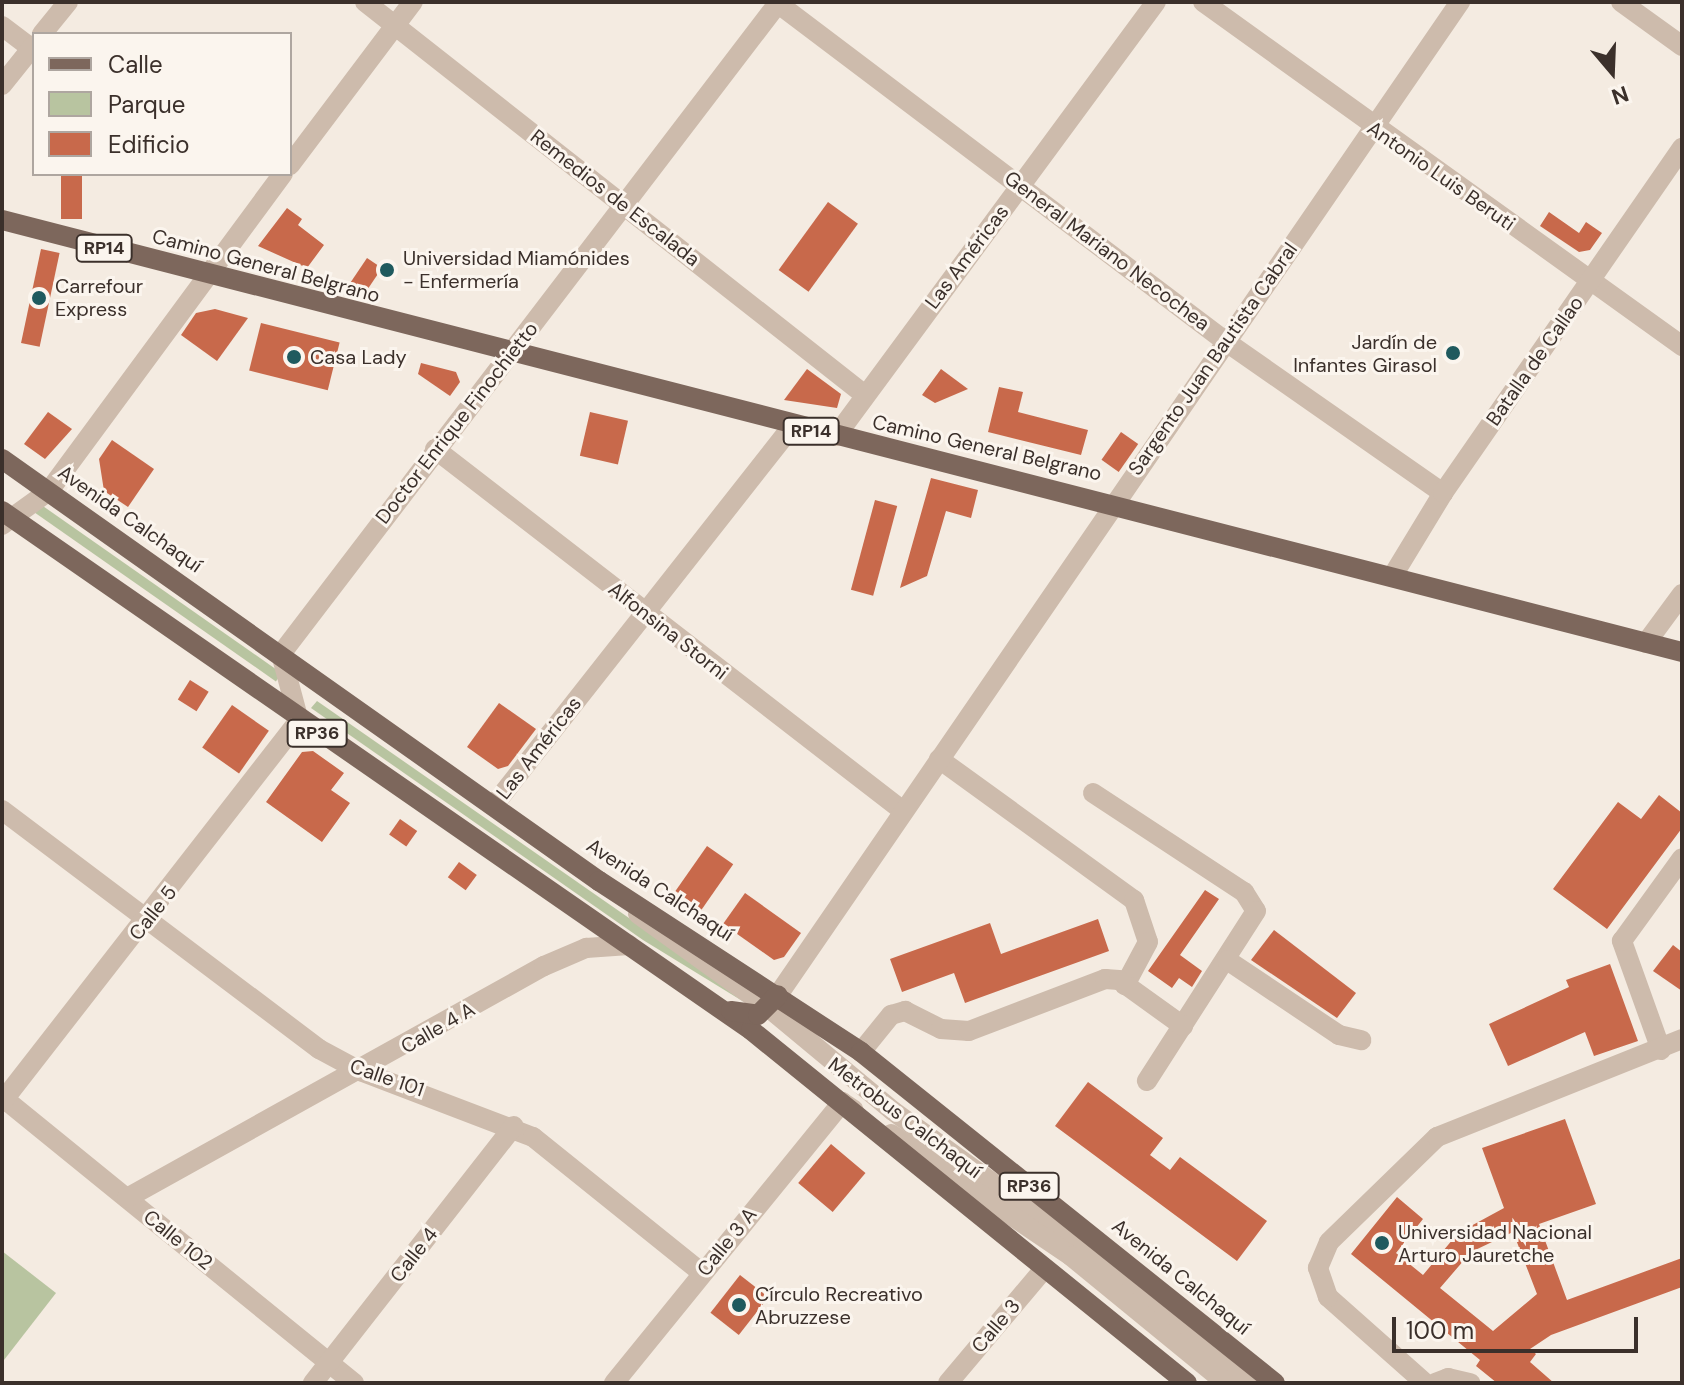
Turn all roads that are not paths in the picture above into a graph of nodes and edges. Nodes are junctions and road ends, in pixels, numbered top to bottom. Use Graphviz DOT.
graph roads {
  1 [pos="68,2"];
  2 [pos="365,2"];
  3 [pos="413,2"];
  4 [pos="777,2"];
  5 [pos="1156,2"];
  6 [pos="1203,2"];
  7 [pos="1460,2"];
  8 [pos="1621,2"];
  9 [pos="2,26"];
  10 [pos="395,26"];
  11 [pos="44,32"];
  12 [pos="32,40"];
  13 [pos="1682,46"];
  14 [pos="32,47"];
  15 [pos="2,85"];
  16 [pos="1373,129"];
  17 [pos="1682,148"];
  18 [pos="292,162"];
  19 [pos="282,176"];
  20 [pos="1021,185"];
  21 [pos="624,205"];
  22 [pos="2,220"];
  23 [pos="207,276"];
  24 [pos="1590,282"];
  25 [pos="1225,341"];
  26 [pos="1682,346"];
  27 [pos="511,354"];
  28 [pos="865,395"];
  29 [pos="792,426"];
  30 [pos="836,436"];
  31 [pos="435,449"];
  32 [pos="2,459"];
  33 [pos="49,491"];
  34 [pos="1443,493"];
  35 [pos="1112,503"];
  36 [pos="4,517"];
  37 [pos="1392,577"];
  38 [pos="1682,594"];
  39 [pos="644,614"];
  40 [pos="1646,643"];
  41 [pos="1682,652"];
  42 [pos="281,654"];
  43 [pos="299,721"];
  44 [pos="939,759"];
  45 [pos="1093,793"];
  46 [pos="494,805"];
  47 [pos="2,810"];
  48 [pos="903,811"];
  49 [pos="1682,858"];
  50 [pos="599,881"];
  51 [pos="148,920"];
  52 [pos="629,945"];
  53 [pos="1227,960"];
  54 [pos="1125,985"];
  55 [pos="774,1002"];
  56 [pos="723,1010"];
  57 [pos="1183,1026"];
  58 [pos="1361,1030"];
  59 [pos="1682,1039"];
  60 [pos="1661,1050"];
  61 [pos="861,1052"];
  62 [pos="360,1071"];
  63 [pos="1147,1081"];
  64 [pos="3,1099"];
  65 [pos="842,1102"];
  66 [pos="514,1126"];
  67 [pos="127,1198"];
  68 [pos="1045,1268"];
  69 [pos="702,1273"];
  70 [pos="330,1363"];
  71 [pos="313,1383"];
  72 [pos="354,1383"];
  73 [pos="614,1383"];
  74 [pos="948,1383"];
  75 [pos="1187,1383"];
  76 [pos="1226,1383"];
  77 [pos="1251,1383"];
  78 [pos="1275,1383"];
  79 [pos="1425,1383"];
  80 [pos="1435,1383"];
  81 [pos="1470,1383"];
  1 -- 11 [label="street"];
  2 -- 10 [label="street, Remedios de Escalada"];
  3 -- 10 [label="street"];
  4 -- 20 [label="street, General Mariano Necochea"];
  4 -- 21 [label="street, Doctor Enrique Finochietto"];
  5 -- 20 [label="street, Las Américas"];
  6 -- 16 [label="street, Antonio Luis Beruti"];
  7 -- 16 [label="street, Sargento Juan Bautista Cabral"];
  8 -- 13 [label="street"];
  9 -- 12 [label="street"];
  10 -- 18 [label="street"];
  10 -- 21 [label="street, Remedios de Escalada"];
  14 -- 15 [label="street"];
  16 -- 24 [label="street, Antonio Luis Beruti"];
  16 -- 25 [label="street, Sargento Juan Bautista Cabral"];
  17 -- 24 [label="street, Batalla de Callao"];
  19 -- 23 [label="street"];
  20 -- 25 [label="street, General Mariano Necochea"];
  20 -- 28 [label="street, Las Américas"];
  21 -- 27 [label="street, Doctor Enrique Finochietto"];
  21 -- 28 [label="street, Remedios de Escalada"];
  22 -- 23 [label="main road, Camino General Belgrano / RP14"];
  23 -- 27 [label="main road, Camino General Belgrano / RP14"];
  23 -- 33 [label="street"];
  24 -- 26 [label="street, Antonio Luis Beruti"];
  24 -- 34 [label="street, Batalla de Callao"];
  25 -- 34 [label="street, General Mariano Necochea"];
  25 -- 35 [label="street, Sargento Juan Bautista Cabral"];
  27 -- 29 [label="main road, Camino General Belgrano / RP14"];
  27 -- 31 [label="street, Doctor Enrique Finochietto"];
  28 -- 30 [label="street, Las Américas"];
  29 -- 30 [label="main road, Camino General Belgrano / RP14"];
  29 -- 39 [label="street, Las Américas"];
  30 -- 35 [label="main road, Camino General Belgrano / RP14"];
  31 -- 39 [label="street, Alfonsina Storni"];
  31 -- 42 [label="street, Doctor Enrique Finochietto"];
  32 -- 33 [label="main road, Avenida Calchaquí / RP36"];
  33 -- 36 [label="street"];
  33 -- 42 [label="main road, Avenida Calchaquí / RP36"];
  34 -- 37 [label="street, Batalla de Callao"];
  35 -- 37 [label="main road, Camino General Belgrano / RP14"];
  35 -- 44 [label="street, Sargento Juan Bautista Cabral"];
  36 -- 43 [label="main road, RP36"];
  37 -- 40 [label="main road, Camino General Belgrano / RP14"];
  38 -- 40 [label="street"];
  39 -- 46 [label="street, Las Américas"];
  39 -- 48 [label="street, Alfonsina Storni"];
  40 -- 41 [label="main road, Camino General Belgrano / RP14"];
  42 -- 43 [label="street"];
  42 -- 46 [label="main road, Avenida Calchaquí / RP36"];
  43 -- 51 [label="street, Calle 5"];
  43 -- 52 [label="main road, RP36"];
  44 -- 48 [label="street, Sargento Juan Bautista Cabral"];
  44 -- 54 [label="street"];
  45 -- 53 [label="street"];
  46 -- 50 [label="main road, Avenida Calchaquí / RP36"];
  47 -- 51 [label="street, Calle 101"];
  48 -- 55 [label="street, Sargento Juan Bautista Cabral"];
  49 -- 60 [label="street"];
  50 -- 55 [label="street, Metrobus Calchaquí"];
  51 -- 62 [label="street, Calle 101"];
  51 -- 64 [label="street, Calle 5"];
  52 -- 56 [label="main road, RP36"];
  52 -- 62 [label="street, Calle 4 A"];
  53 -- 57 [label="street"];
  53 -- 58 [label="street"];
  54 -- 57 [label="street"];
  54 -- 61 [label="street"];
  55 -- 56 [label="main road"];
  55 -- 61 [label="main road, Avenida Calchaquí / RP36"];
  55 -- 77 [label="street, Metrobus Calchaquí"];
  56 -- 65 [label="main road, RP36"];
  57 -- 63 [label="street"];
  59 -- 60 [label="street"];
  60 -- 79 [label="street"];
  61 -- 78 [label="main road, Avenida Calchaquí / RP36"];
  62 -- 66 [label="street, Calle 101"];
  62 -- 67 [label="street, Calle 4 A"];
  64 -- 67 [label="street, Calle 102"];
  65 -- 68 [label="main road, RP36"];
  65 -- 69 [label="street, Calle 3 A"];
  65 -- 76 [label="street, Metrobus Calchaquí"];
  66 -- 69 [label="street, Calle 101"];
  66 -- 70 [label="street, Calle 4"];
  67 -- 70 [label="street, Calle 102"];
  68 -- 74 [label="street, Calle 3"];
  68 -- 75 [label="main road, RP36"];
  69 -- 73 [label="street, Calle 3 A"];
  70 -- 71 [label="street, Calle 4"];
  70 -- 72 [label="street, Calle 102"];
  80 -- 81 [label="street"];
}
